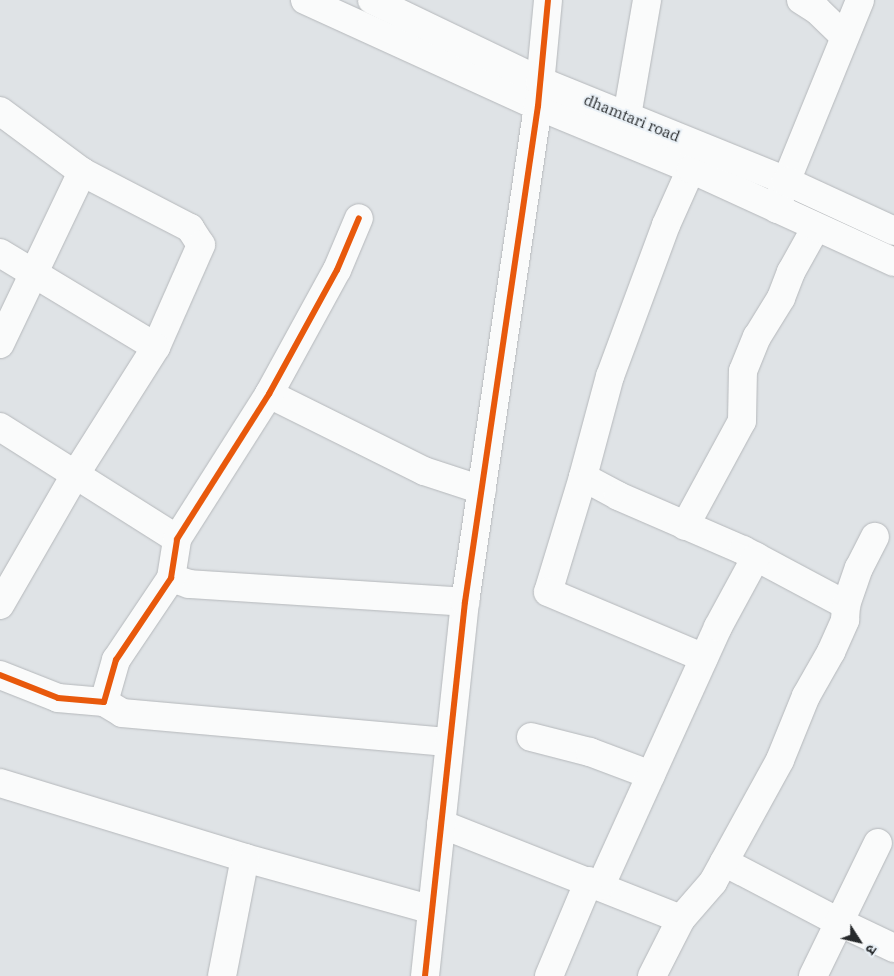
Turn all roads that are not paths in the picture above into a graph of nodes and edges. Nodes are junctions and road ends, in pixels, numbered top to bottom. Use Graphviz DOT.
graph roads {
  1 [pos="305,0"];
  2 [pos="372,0"];
  3 [pos="548,0"];
  4 [pos="647,0"];
  5 [pos="801,0"];
  6 [pos="860,0"];
  7 [pos="844,36"];
  8 [pos="539,93"];
  9 [pos="627,116"];
  10 [pos="3,122"];
  11 [pos="691,169"];
  12 [pos="82,172"];
  13 [pos="786,181"];
  14 [pos="778,209"];
  15 [pos="359,218"];
  16 [pos="816,226"];
  17 [pos="894,231"];
  18 [pos="0,253"];
  19 [pos="894,262"];
  20 [pos="34,273"];
  21 [pos="0,344"];
  22 [pos="156,346"];
  23 [pos="269,394"];
  24 [pos="0,427"];
  25 [pos="75,475"];
  26 [pos="583,477"];
  27 [pos="482,490"];
  28 [pos="686,526"];
  29 [pos="875,537"];
  30 [pos="177,539"];
  31 [pos="756,557"];
  32 [pos="171,578"];
  33 [pos="465,602"];
  34 [pos="0,605"];
  35 [pos="846,605"];
  36 [pos="704,658"];
  37 [pos="0,675"];
  38 [pos="104,702"];
  39 [pos="532,737"];
  40 [pos="450,742"];
  41 [pos="651,774"];
  42 [pos="0,783"];
  43 [pos="441,824"];
  44 [pos="878,843"];
  45 [pos="246,858"];
  46 [pos="724,862"];
  47 [pos="595,883"];
  48 [pos="432,910"];
  49 [pos="681,919"];
  50 [pos="839,922"];
  51 [pos="894,948"];
  52 [pos="222,976"];
  53 [pos="425,976"];
  54 [pos="549,976"];
  55 [pos="652,976"];
  56 [pos="812,976"];
  1 -- 8 [label="street"];
  2 -- 8 [label="street, dhamtari road"];
  3 -- 8 [label="street"];
  4 -- 9 [label="street"];
  5 -- 7 [label="street"];
  6 -- 7 [label="street"];
  7 -- 13 [label="street"];
  8 -- 9 [label="street, dhamtari road"];
  8 -- 11 [label="street"];
  8 -- 27 [label="street"];
  9 -- 13 [label="street, dhamtari road"];
  10 -- 12 [label="street"];
  11 -- 14 [label="street"];
  11 -- 26 [label="street"];
  12 -- 20 [label="street"];
  12 -- 22 [label="street"];
  13 -- 14 [label="street"];
  13 -- 17 [label="street, dhamtari road"];
  14 -- 16 [label="street"];
  15 -- 23 [label="street"];
  16 -- 19 [label="street"];
  16 -- 28 [label="street"];
  18 -- 20 [label="street"];
  20 -- 21 [label="street"];
  20 -- 22 [label="street"];
  22 -- 25 [label="street"];
  23 -- 27 [label="street"];
  23 -- 30 [label="street"];
  24 -- 25 [label="street"];
  25 -- 30 [label="street"];
  25 -- 34 [label="street"];
  26 -- 28 [label="street"];
  26 -- 36 [label="street"];
  27 -- 33 [label="street"];
  28 -- 31 [label="street"];
  29 -- 35 [label="street"];
  30 -- 32 [label="street"];
  31 -- 35 [label="street"];
  31 -- 36 [label="street"];
  32 -- 33 [label="street"];
  32 -- 38 [label="street"];
  33 -- 40 [label="street"];
  35 -- 46 [label="street"];
  36 -- 41 [label="street"];
  37 -- 38 [label="street"];
  38 -- 40 [label="street"];
  39 -- 41 [label="street"];
  40 -- 43 [label="street"];
  41 -- 47 [label="street"];
  42 -- 45 [label="street"];
  43 -- 47 [label="street"];
  43 -- 48 [label="street"];
  44 -- 50 [label="street"];
  45 -- 48 [label="street"];
  45 -- 52 [label="street"];
  46 -- 49 [label="street"];
  46 -- 50 [label="street"];
  47 -- 49 [label="street"];
  47 -- 54 [label="street"];
  48 -- 53 [label="street"];
  49 -- 55 [label="street"];
  50 -- 51 [label="street"];
  50 -- 56 [label="street"];
}
